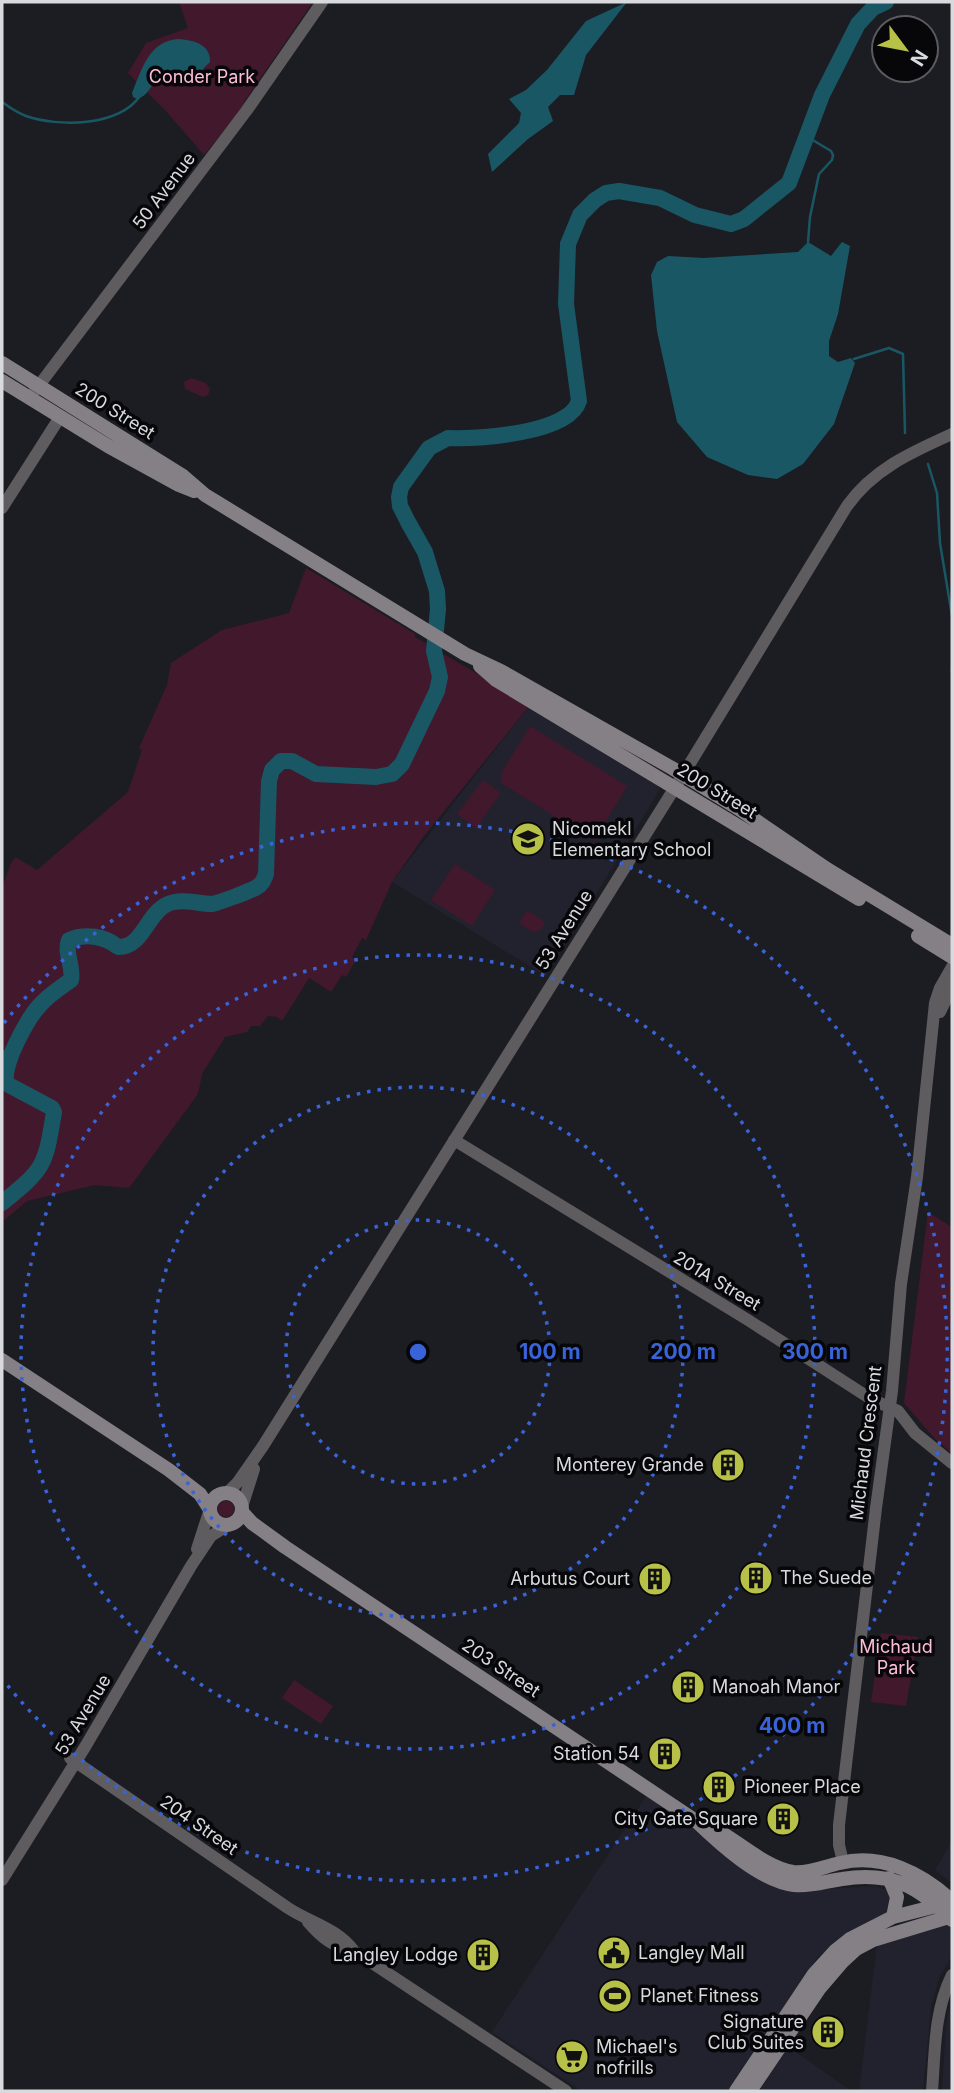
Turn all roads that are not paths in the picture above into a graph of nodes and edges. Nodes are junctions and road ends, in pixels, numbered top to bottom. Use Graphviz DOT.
graph roads {
  1 [pos="322,2"];
  2 [pos="2,363"];
  3 [pos="2,381"];
  4 [pos="38,386"];
  5 [pos="29,398"];
  6 [pos="60,417"];
  7 [pos="952,434"];
  8 [pos="131,443"];
  9 [pos="205,495"];
  10 [pos="2,508"];
  11 [pos="460,651"];
  12 [pos="683,775"];
  13 [pos="675,788"];
  14 [pos="952,945"];
  15 [pos="952,957"];
  16 [pos="952,967"];
  17 [pos="952,987"];
  18 [pos="933,1028"];
  19 [pos="454,1140"];
  20 [pos="2,1360"];
  21 [pos="890,1406"];
  22 [pos="263,1446"];
  23 [pos="952,1462"];
  24 [pos="169,1470"];
  25 [pos="225,1493"];
  26 [pos="242,1509"];
  27 [pos="209,1510"];
  28 [pos="228,1525"];
  29 [pos="285,1547"];
  30 [pos="191,1566"];
  31 [pos="109,1704"];
  32 [pos="73,1760"];
  33 [pos="696,1821"];
  34 [pos="762,1858"];
  35 [pos="744,1861"];
  36 [pos="843,1862"];
  37 [pos="2,1868"];
  38 [pos="889,1878"];
  39 [pos="2,1880"];
  40 [pos="949,1910"];
  41 [pos="893,1917"];
  42 [pos="952,1975"];
  43 [pos="566,2091"];
  44 [pos="736,2091"];
  45 [pos="750,2091"];
  46 [pos="932,2091"];
  1 -- 4 [label="street, 50 Avenue"];
  2 -- 4 [label="main road, 200 Street"];
  3 -- 5 [label="main road, 200 Street"];
  4 -- 5 [label="street, 50 Avenue"];
  4 -- 8 [label="main road, 200 Street"];
  5 -- 6 [label="main road, 200 Street"];
  6 -- 8 [label="main road"];
  6 -- 9 [label="main road, 200 Street"];
  6 -- 10 [label="street"];
  7 -- 12 [label="street, 53 Avenue"];
  8 -- 9 [label="main road, 200 Street"];
  9 -- 11 [label="main road, 200 Street"];
  11 -- 12 [label="main road, 200 Street"];
  11 -- 13 [label="main road, 200 Street"];
  12 -- 13 [label="street, 53 Avenue"];
  12 -- 14 [label="main road, 200 Street"];
  13 -- 15 [label="main road, 200 Street"];
  13 -- 19 [label="street, 53 Avenue"];
  16 -- 18 [label="street, Michaud Crescent"];
  17 -- 18 [label="street, Michaud Crescent"];
  18 -- 21 [label="street, Michaud Crescent"];
  19 -- 21 [label="street, 201A Street"];
  19 -- 22 [label="street, 53 Avenue"];
  20 -- 24 [label="main road"];
  21 -- 23 [label="street, 201A Street"];
  21 -- 36 [label="street, Michaud Crescent"];
  22 -- 25 [label="street, 53 Avenue"];
  22 -- 26 [label="street, 53 Avenue"];
  24 -- 25 [label="main road"];
  24 -- 27 [label="main road"];
  25 -- 26 [label="main road"];
  25 -- 27 [label="main road"];
  26 -- 28 [label="main road"];
  26 -- 29 [label="main road, 203 Street"];
  27 -- 28 [label="main road"];
  27 -- 30 [label="street, 53 Avenue"];
  28 -- 29 [label="main road, 203 Street"];
  28 -- 30 [label="street, 53 Avenue"];
  29 -- 33 [label="main road, 203 Street"];
  30 -- 31 [label="street, 53 Avenue"];
  31 -- 32 [label="street, 53 Avenue"];
  31 -- 32 [label="street, 53 Avenue"];
  32 -- 37 [label="street, 53 Avenue"];
  32 -- 39 [label="street, 53 Avenue"];
  32 -- 43 [label="street, 204 Street"];
  33 -- 34 [label="main road, 203 Street"];
  33 -- 35 [label="main road, 203 Street"];
  34 -- 35 [label="main road"];
  34 -- 36 [label="main road, 203 Street"];
  35 -- 38 [label="main road, 203 Street"];
  36 -- 40 [label="main road, 203 Street"];
  38 -- 40 [label="main road, 203 Street"];
  38 -- 41 [label="main road"];
  40 -- 41 [label="main road"];
  40 -- 45 [label="main road"];
  41 -- 44 [label="main road"];
  42 -- 46 [label="street"];
}
